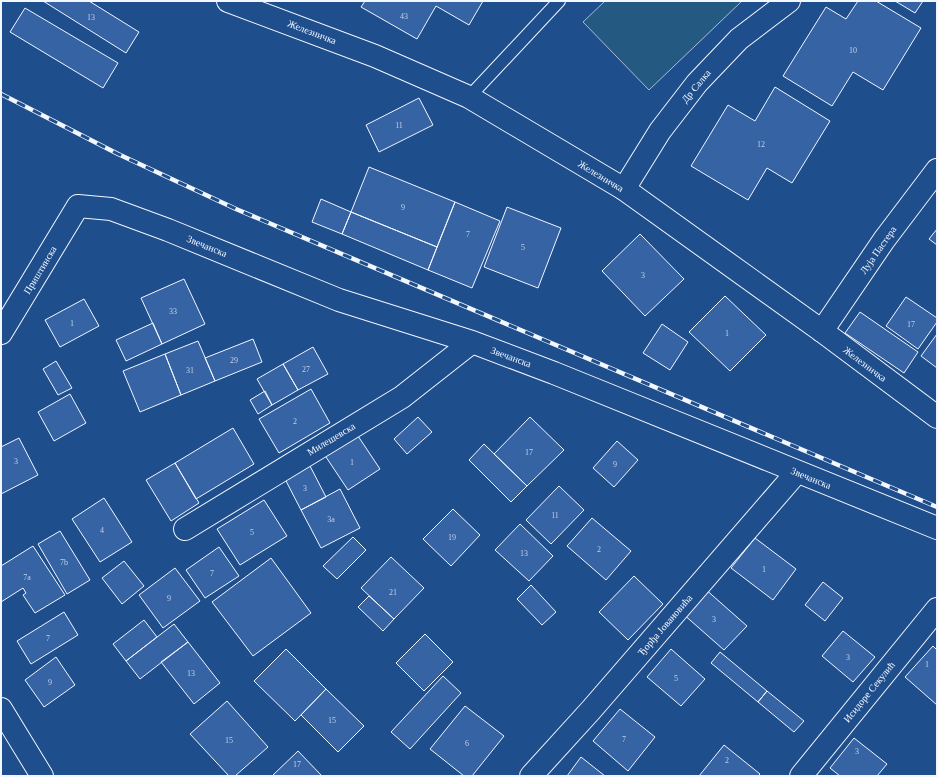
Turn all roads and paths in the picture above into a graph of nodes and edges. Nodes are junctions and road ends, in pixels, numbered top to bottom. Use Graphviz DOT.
graph roads {
  1 [pos="228,1"];
  2 [pos="559,1"];
  3 [pos="789,1"];
  4 [pos="469,96"];
  5 [pos="937,170"];
  6 [pos="624,189"];
  7 [pos="78,206"];
  8 [pos="822,331"];
  9 [pos="1,333"];
  10 [pos="472,342"];
  11 [pos="937,417"];
  12 [pos="797,472"];
  13 [pos="937,528"];
  14 [pos="185,529"];
  15 [pos="937,609"];
  16 [pos="1,709"];
  17 [pos="42,776"];
  18 [pos="531,776"];
  19 [pos="801,776"];
  1 -- 4 [label="street, Железничка"];
  2 -- 4 [label="lane"];
  3 -- 6 [label="street, Др Салка"];
  4 -- 6 [label="street, Железничка"];
  5 -- 8 [label="street, Луја Пастера"];
  6 -- 8 [label="street, Железничка"];
  7 -- 9 [label="street, Приштинска"];
  7 -- 10 [label="street, Звечанска"];
  8 -- 11 [label="street, Железничка"];
  10 -- 12 [label="street, Звечанска"];
  10 -- 14 [label="street, Милешевска"];
  12 -- 13 [label="street, Звечанска"];
  12 -- 18 [label="street, Ђорђа Јовановића"];
  15 -- 19 [label="street, Исидоре Секулић"];
  16 -- 17 [label="street"];
}
